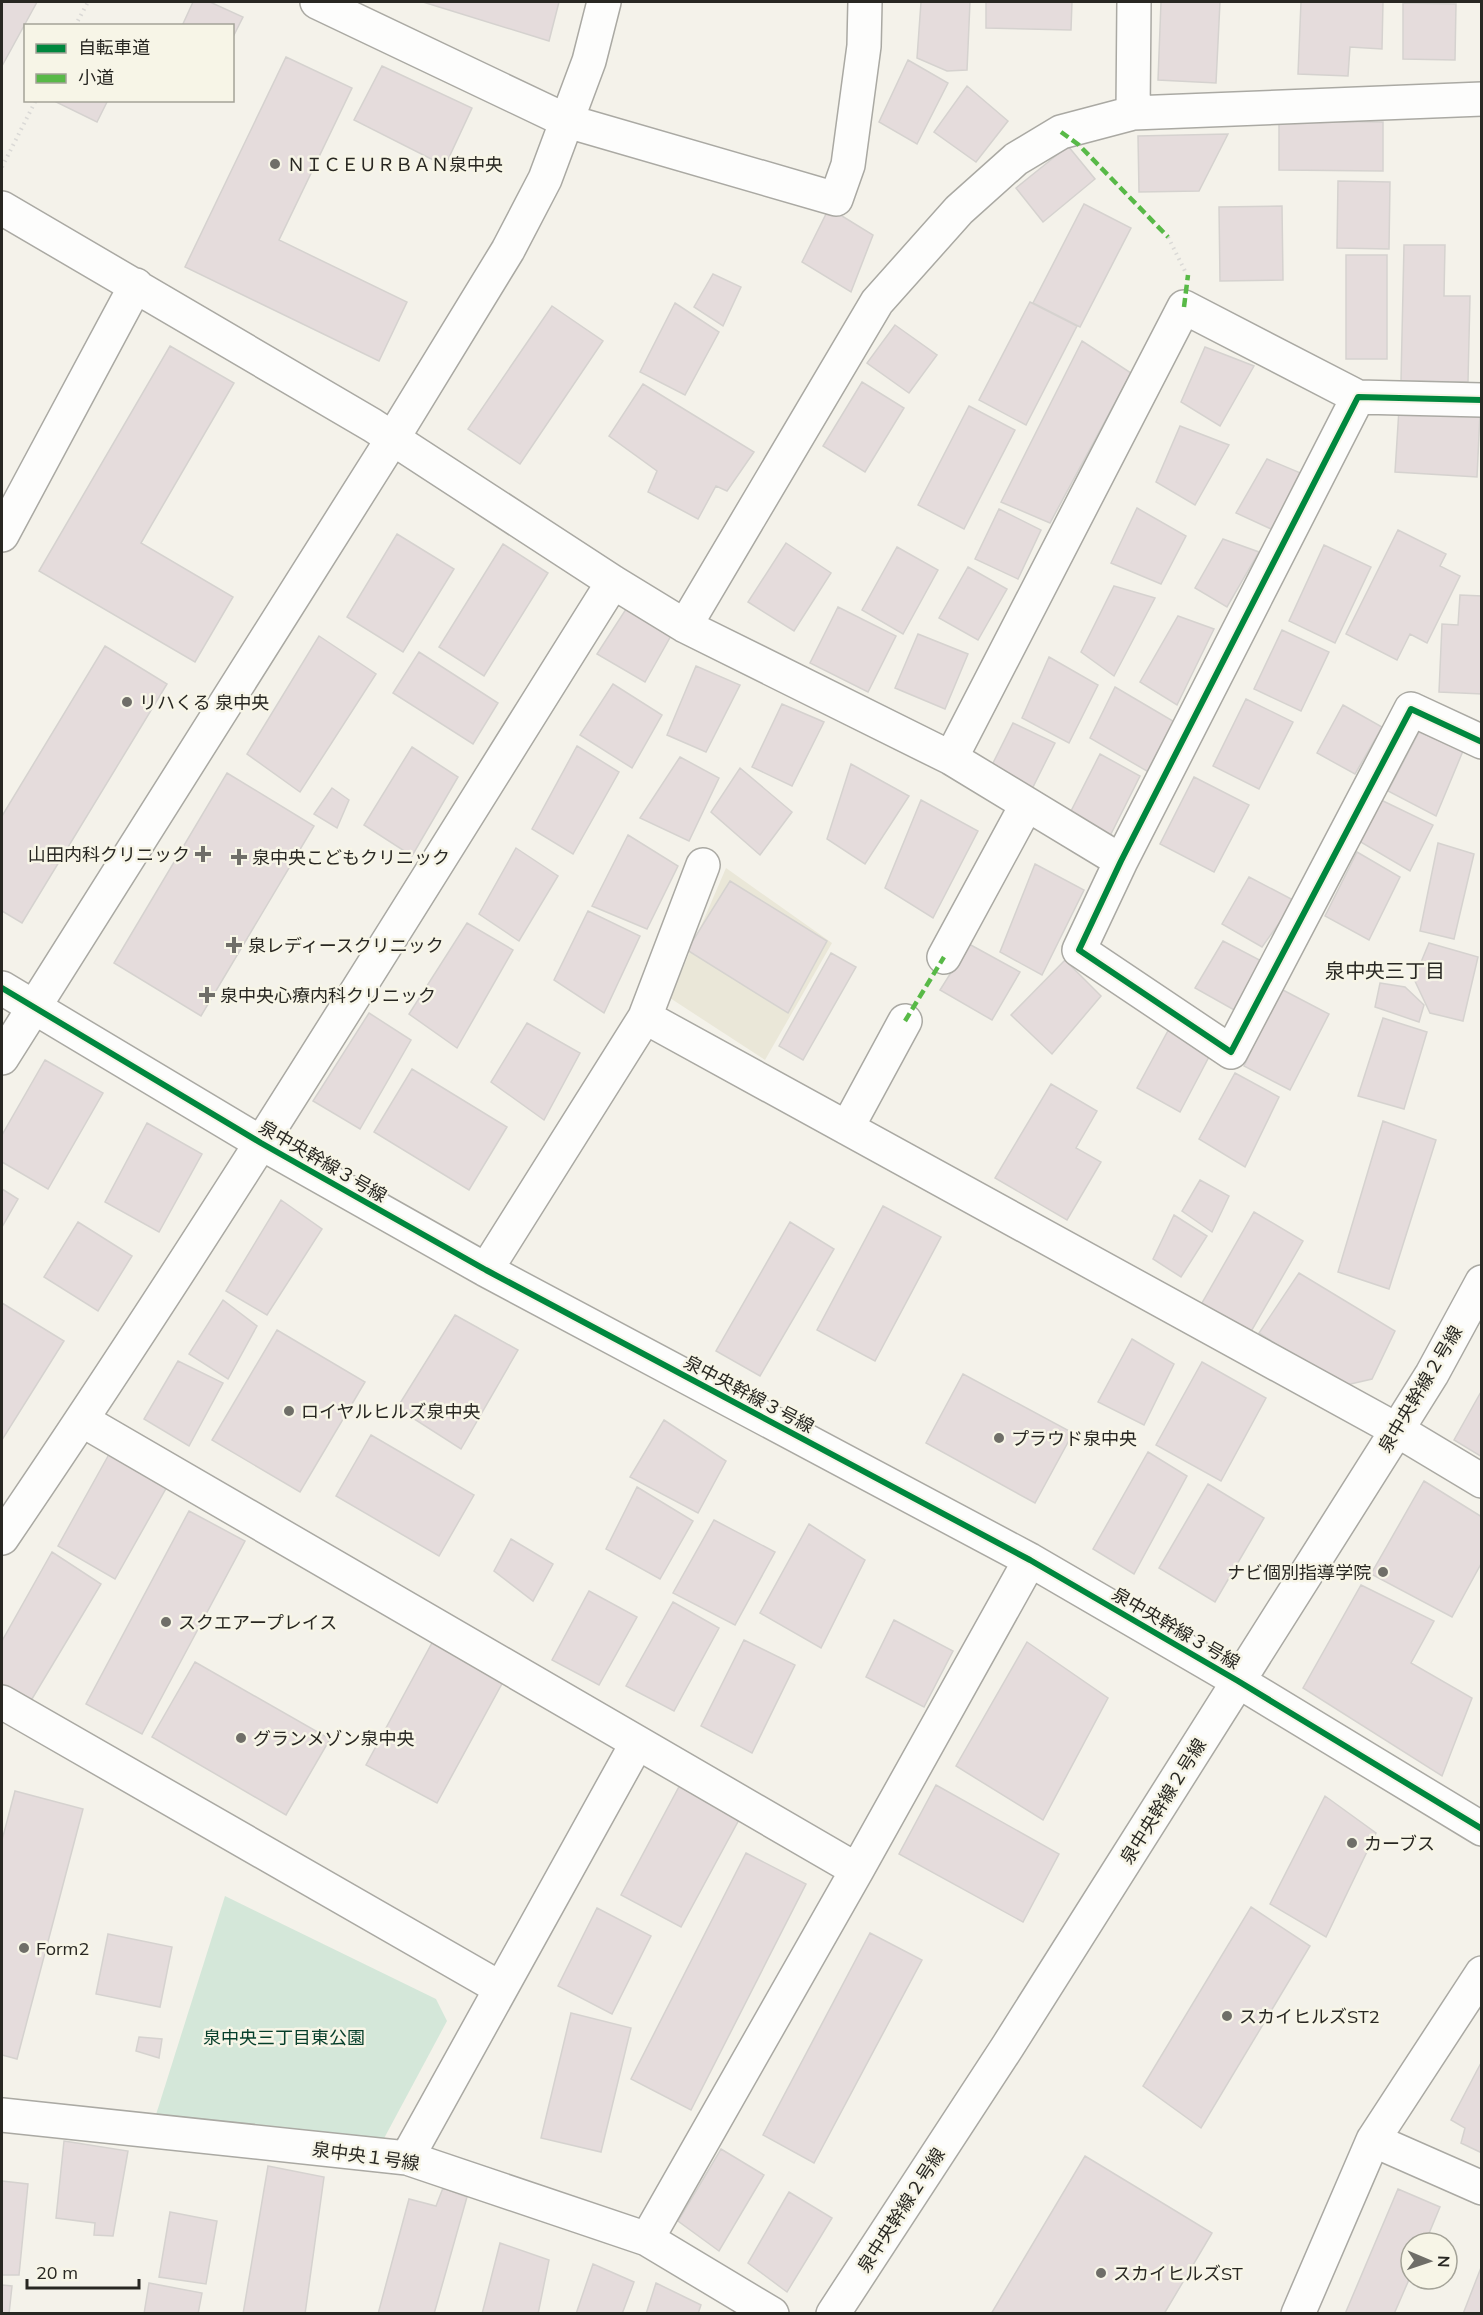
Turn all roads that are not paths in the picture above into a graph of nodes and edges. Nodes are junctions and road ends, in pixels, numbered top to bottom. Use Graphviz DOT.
graph roads {
  1 [pos="317,2"];
  2 [pos="604,2"];
  3 [pos="865,2"];
  4 [pos="1134,2"];
  5 [pos="1482,99"];
  6 [pos="1133,113"];
  7 [pos="567,121"];
  8 [pos="2,208"];
  9 [pos="136,285"];
  10 [pos="1358,397"];
  11 [pos="1482,400"];
  12 [pos="393,438"];
  13 [pos="2,535"];
  14 [pos="613,582"];
  15 [pos="685,626"];
  16 [pos="1482,742"];
  17 [pos="951,758"];
  18 [pos="1027,804"];
  19 [pos="1121,861"];
  20 [pos="703,865"];
  21 [pos="944,957"];
  22 [pos="2,988"];
  23 [pos="34,1006"];
  24 [pos="645,1017"];
  25 [pos="905,1021"];
  26 [pos="2,1058"];
  27 [pos="847,1128"];
  28 [pos="261,1143"];
  29 [pos="486,1270"];
  30 [pos="1482,1281"];
  31 [pos="82,1420"];
  32 [pos="1397,1430"];
  33 [pos="1482,1481"];
  34 [pos="2,1538"];
  35 [pos="1030,1560"];
  36 [pos="1238,1681"];
  37 [pos="2,1702"];
  38 [pos="637,1743"];
  39 [pos="1482,1829"];
  40 [pos="857,1870"];
  41 [pos="1482,1973"];
  42 [pos="500,1988"];
  43 [pos="2,2115"];
  44 [pos="1373,2140"];
  45 [pos="407,2158"];
  46 [pos="1482,2188"];
  47 [pos="646,2239"];
  48 [pos="772,2313"];
  49 [pos="833,2313"];
  50 [pos="1298,2313"];
  1 -- 7 [label="street"];
  2 -- 7 [label="street"];
  3 -- 7 [label="street"];
  4 -- 6 [label="street"];
  5 -- 6 [label="street"];
  6 -- 15 [label="street"];
  7 -- 12 [label="street"];
  8 -- 9 [label="street"];
  9 -- 12 [label="street"];
  9 -- 13 [label="street"];
  10 -- 11 [label="street"];
  10 -- 17 [label="street"];
  10 -- 19 [label="street"];
  12 -- 14 [label="street"];
  12 -- 23 [label="street"];
  14 -- 15 [label="street"];
  14 -- 28 [label="street"];
  15 -- 17 [label="street"];
  16 -- 19 [label="street"];
  17 -- 18 [label="street"];
  18 -- 19 [label="street"];
  18 -- 21 [label="street"];
  20 -- 24 [label="street"];
  22 -- 23 [label="street, 泉中央幹線３号線"];
  23 -- 26 [label="street"];
  23 -- 28 [label="street, 泉中央幹線３号線"];
  24 -- 27 [label="street"];
  24 -- 29 [label="street"];
  25 -- 27 [label="street"];
  27 -- 32 [label="street"];
  28 -- 29 [label="street, 泉中央幹線３号線"];
  28 -- 31 [label="street"];
  29 -- 35 [label="street, 泉中央幹線３号線"];
  30 -- 32 [label="street, 泉中央幹線２号線"];
  31 -- 34 [label="street"];
  31 -- 38 [label="street"];
  32 -- 33 [label="street"];
  32 -- 36 [label="street, 泉中央幹線２号線"];
  35 -- 36 [label="street, 泉中央幹線３号線"];
  35 -- 40 [label="street"];
  36 -- 39 [label="street, 泉中央幹線３号線"];
  36 -- 49 [label="street, 泉中央幹線２号線"];
  37 -- 42 [label="street"];
  38 -- 40 [label="street"];
  38 -- 42 [label="street"];
  40 -- 47 [label="street"];
  41 -- 44 [label="street"];
  42 -- 45 [label="street"];
  43 -- 45 [label="street, 泉中央１号線"];
  44 -- 46 [label="street"];
  44 -- 50 [label="street"];
  45 -- 47 [label="street, 泉中央１号線"];
  47 -- 48 [label="street, 泉中央１号線"];
}
